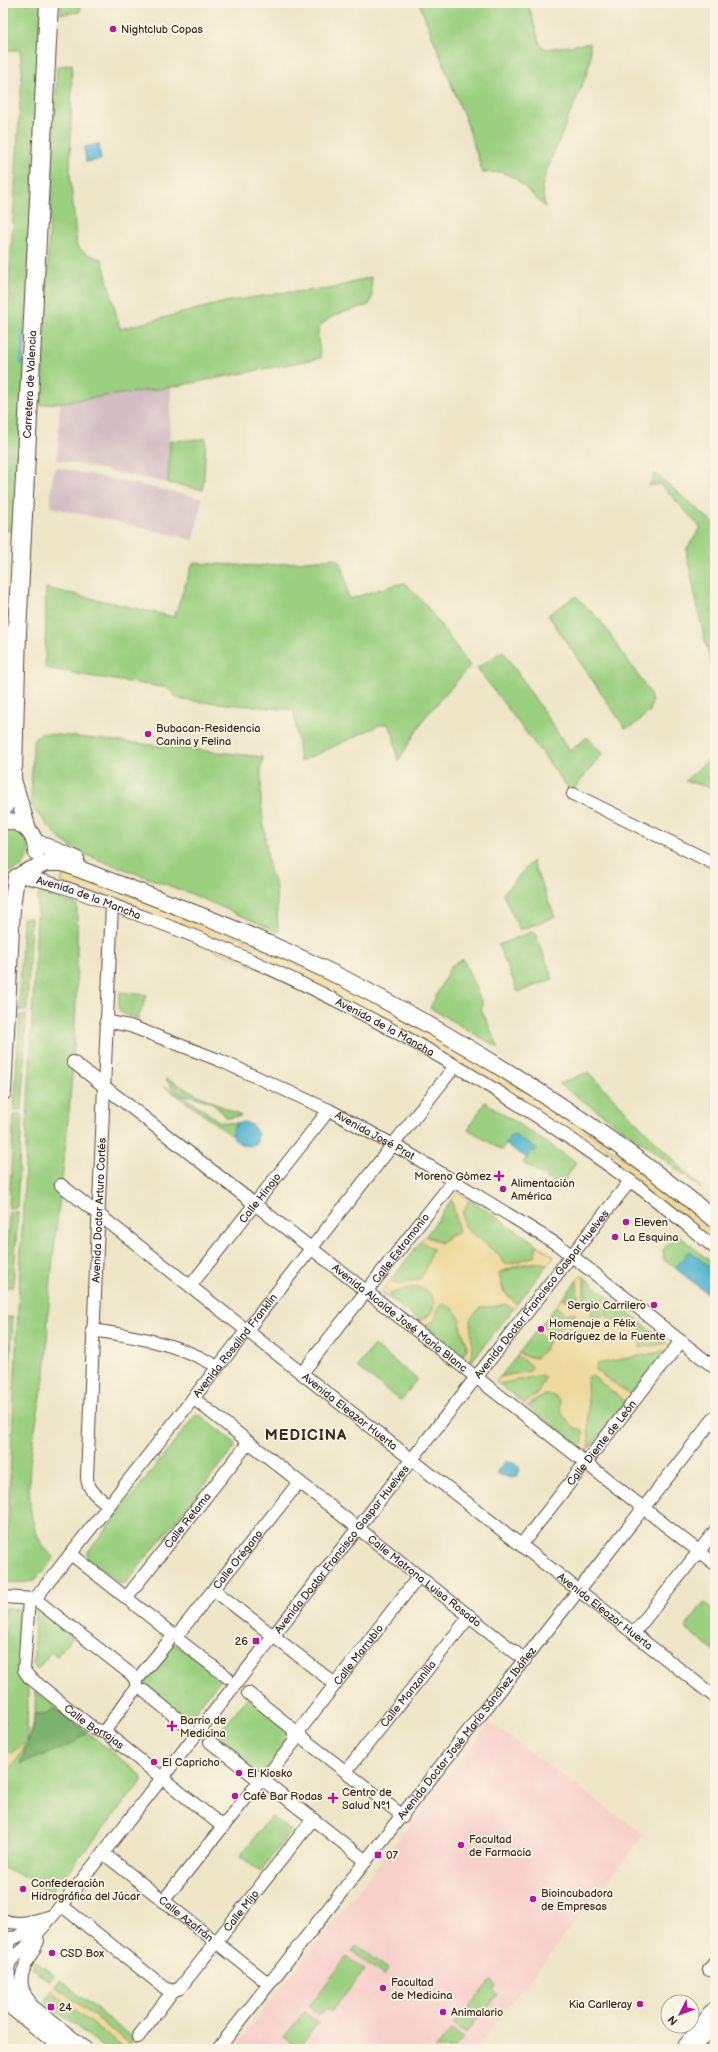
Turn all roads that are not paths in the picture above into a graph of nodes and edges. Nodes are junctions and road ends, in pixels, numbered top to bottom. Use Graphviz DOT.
graph roads {
  1 [pos="49,3"];
  2 [pos="10,633"];
  3 [pos="13,767"];
  4 [pos="574,794"];
  5 [pos="3,810"];
  6 [pos="3,821"];
  7 [pos="32,835"];
  8 [pos="715,864"];
  9 [pos="15,876"];
  10 [pos="112,905"];
  11 [pos="106,1021"];
  12 [pos="74,1062"];
  13 [pos="455,1066"];
  14 [pos="104,1085"];
  15 [pos="3,1092"];
  16 [pos="329,1110"];
  17 [pos="392,1146"];
  18 [pos="454,1180"];
  19 [pos="630,1181"];
  20 [pos="62,1185"];
  21 [pos="255,1205"];
  22 [pos="715,1208"];
  23 [pos="97,1214"];
  24 [pos="715,1220"];
  25 [pos="312,1248"];
  26 [pos="715,1248"];
  27 [pos="572,1256"];
  28 [pos="191,1285"];
  29 [pos="367,1292"];
  30 [pos="92,1330"];
  31 [pos="247,1330"];
  32 [pos="681,1341"];
  33 [pos="211,1363"];
  34 [pos="715,1368"];
  35 [pos="302,1372"];
  36 [pos="477,1378"];
  37 [pos="193,1398"];
  38 [pos="715,1417"];
  39 [pos="249,1442"];
  40 [pos="412,1460"];
  41 [pos="587,1463"];
  42 [pos="299,1482"];
  43 [pos="109,1505"];
  44 [pos="643,1507"];
  45 [pos="358,1528"];
  46 [pos="715,1530"];
  47 [pos="521,1545"];
  48 [pos="699,1551"];
  49 [pos="71,1554"];
  50 [pos="715,1564"];
  51 [pos="420,1576"];
  52 [pos="214,1590"];
  53 [pos="579,1590"];
  54 [pos="3,1597"];
  55 [pos="126,1598"];
  56 [pos="32,1599"];
  57 [pos="470,1616"];
  58 [pos="634,1633"];
  59 [pos="273,1636"];
  60 [pos="175,1639"];
  61 [pos="525,1660"];
  62 [pos="140,1676"];
  63 [pos="227,1677"];
  64 [pos="335,1684"];
  65 [pos="140,1689"];
  66 [pos="248,1693"];
  67 [pos="715,1697"];
  68 [pos="188,1727"];
  69 [pos="106,1733"];
  70 [pos="297,1735"];
  71 [pos="210,1742"];
  72 [pos="346,1771"];
  73 [pos="162,1778"];
  74 [pos="259,1779"];
  75 [pos="403,1816"];
  76 [pos="313,1820"];
  77 [pos="222,1826"];
  78 [pos="103,1853"];
  79 [pos="366,1861"];
  80 [pos="164,1901"];
  81 [pos="61,1905"];
  82 [pos="3,1920"];
  83 [pos="48,1920"];
  84 [pos="3,1937"];
  85 [pos="3,1940"];
  86 [pos="216,1942"];
  87 [pos="6,1968"];
  88 [pos="269,1984"];
  89 [pos="173,1991"];
  90 [pos="715,1996"];
  91 [pos="3,2000"];
  92 [pos="715,2009"];
  93 [pos="700,2014"];
  94 [pos="42,2016"];
  95 [pos="715,2023"];
  96 [pos="684,2034"];
  97 [pos="138,2037"];
  98 [pos="65,2049"];
  99 [pos="84,2049"];
  100 [pos="218,2049"];
  101 [pos="673,2049"];
  102 [pos="684,2049"];
  103 [pos="695,2049"];
  1 -- 2 [label="highway, Carretera de Valencia"];
  2 -- 3 [label="highway, Carretera de Valencia"];
  3 -- 5 [label="main road, Carretera de Valencia"];
  3 -- 7 [label="main road, Carretera de Valencia"];
  4 -- 8 [label="street"];
  6 -- 7 [label="main road"];
  7 -- 9 [label="main road"];
  7 -- 22 [label="main road"];
  9 -- 10 [label="street, Avenida de la Mancha"];
  9 -- 15 [label="main road"];
  9 -- 24 [label="main road, Avenida de la Mancha"];
  10 -- 11 [label="street, Avenida Doctor Arturo Cortés"];
  10 -- 13 [label="street, Avenida de la Mancha"];
  11 -- 14 [label="street, Avenida Doctor Arturo Cortés"];
  11 -- 16 [label="street, Avenida José Prat"];
  12 -- 14 [label="street, Avenida Alcalde José María Blanc"];
  13 -- 17 [label="street, Avenida Rosalind Franklin"];
  13 -- 19 [label="street, Avenida de la Mancha"];
  14 -- 21 [label="street, Avenida Alcalde José María Blanc"];
  14 -- 23 [label="street, Avenida Doctor Arturo Cortés"];
  16 -- 17 [label="street, Avenida José Prat"];
  16 -- 21 [label="street, Calle Hinojo"];
  17 -- 18 [label="street, Avenida José Prat"];
  17 -- 25 [label="street, Avenida Rosalind Franklin"];
  18 -- 27 [label="street, Avenida José Prat"];
  18 -- 29 [label="street, Calle Estramonio"];
  19 -- 26 [label="street, Avenida de la Mancha"];
  19 -- 27 [label="street, Avenida Doctor Francisco Gaspar Huelves"];
  20 -- 23 [label="street, Avenida Eleazar Huerta"];
  21 -- 25 [label="street, Avenida Alcalde José María Blanc"];
  21 -- 28 [label="street, Calle Hinojo"];
  23 -- 28 [label="street, Avenida Eleazar Huerta"];
  23 -- 30 [label="street, Avenida Doctor Arturo Cortés"];
  25 -- 29 [label="street, Avenida Alcalde José María Blanc"];
  25 -- 31 [label="street, Avenida Rosalind Franklin"];
  27 -- 32 [label="street, Avenida José Prat"];
  27 -- 36 [label="street, Avenida Doctor Francisco Gaspar Huelves"];
  28 -- 31 [label="street, Avenida Eleazar Huerta"];
  29 -- 35 [label="street, Calle Estramonio"];
  29 -- 36 [label="street, Avenida Alcalde José María Blanc"];
  30 -- 33 [label="street"];
  30 -- 43 [label="street, Avenida Doctor Arturo Cortés"];
  31 -- 35 [label="street, Avenida Eleazar Huerta"];
  31 -- 37 [label="street, Avenida Rosalind Franklin"];
  32 -- 34 [label="street, Avenida José Prat"];
  32 -- 41 [label="street, Calle Diente de León"];
  35 -- 40 [label="street, Avenida Eleazar Huerta"];
  36 -- 40 [label="street, Avenida Doctor Francisco Gaspar Huelves"];
  36 -- 41 [label="street, Avenida Alcalde José María Blanc"];
  37 -- 39 [label="street, Calle Matrona Luisa Rosado"];
  37 -- 43 [label="street, Avenida Rosalind Franklin"];
  38 -- 44 [label="street, Avenida Doctor José María Sánchez Ibáñez"];
  39 -- 42 [label="street, Calle Matrona Luisa Rosado"];
  39 -- 55 [label="street, Calle Retama"];
  40 -- 45 [label="street, Avenida Doctor Francisco Gaspar Huelves"];
  40 -- 47 [label="street, Avenida Eleazar Huerta"];
  41 -- 44 [label="street, Avenida Alcalde José María Blanc"];
  41 -- 47 [label="street, Calle Diente de León"];
  42 -- 45 [label="street, Calle Matrona Luisa Rosado"];
  42 -- 52 [label="street, Calle Orégano"];
  43 -- 49 [label="street, Avenida Rosalind Franklin"];
  44 -- 48 [label="street, Avenida Alcalde José María Blanc"];
  44 -- 53 [label="street, Avenida Doctor José María Sánchez Ibáñez"];
  45 -- 51 [label="street, Calle Matrona Luisa Rosado"];
  45 -- 59 [label="street, Avenida Doctor Francisco Gaspar Huelves"];
  46 -- 48 [label="street"];
  47 -- 53 [label="street, Avenida Eleazar Huerta"];
  48 -- 50 [label="street, Avenida Alcalde José María Blanc"];
  48 -- 58 [label="street"];
  49 -- 55 [label="street"];
  49 -- 56 [label="street, Avenida Rosalind Franklin"];
  51 -- 57 [label="street, Calle Matrona Luisa Rosado"];
  51 -- 64 [label="street, Calle Marrubio"];
  52 -- 59 [label="street"];
  52 -- 60 [label="street, Calle Orégano"];
  53 -- 58 [label="street, Avenida Eleazar Huerta"];
  53 -- 61 [label="street, Avenida Doctor José María Sánchez Ibáñez"];
  54 -- 56 [label="street"];
  55 -- 60 [label="street"];
  56 -- 65 [label="street"];
  56 -- 69 [label="street, Calle Borrajas"];
  57 -- 61 [label="street, Calle Matrona Luisa Rosado"];
  57 -- 72 [label="street, Calle Manzanilla"];
  58 -- 67 [label="street, Avenida Eleazar Huerta"];
  59 -- 64 [label="street"];
  59 -- 73 [label="street, Avenida Doctor Francisco Gaspar Huelves"];
  60 -- 62 [label="street, Calle Orégano"];
  60 -- 63 [label="street"];
  61 -- 75 [label="street, Avenida Doctor José María Sánchez Ibáñez"];
  64 -- 70 [label="street, Calle Marrubio"];
  65 -- 68 [label="street"];
  65 -- 69 [label="street"];
  66 -- 70 [label="street"];
  69 -- 73 [label="street, Calle Borrajas"];
  70 -- 72 [label="street"];
  70 -- 74 [label="street, Calle Marrubio"];
  71 -- 74 [label="street"];
  72 -- 75 [label="street"];
  73 -- 77 [label="street, Calle Borrajas"];
  73 -- 78 [label="street, Avenida Doctor Francisco Gaspar Huelves"];
  74 -- 76 [label="street"];
  74 -- 77 [label="street, Calle Marrubio"];
  75 -- 79 [label="street, Avenida Doctor José María Sánchez Ibáñez"];
  76 -- 79 [label="street"];
  76 -- 86 [label="street, Calle Mijo"];
  77 -- 80 [label="street, Calle Marrubio"];
  78 -- 80 [label="street, Calle Azafrán"];
  78 -- 81 [label="street, Avenida Doctor Francisco Gaspar Huelves"];
  79 -- 88 [label="street, Avenida Doctor José María Sánchez Ibáñez"];
  80 -- 86 [label="street, Calle Azafrán"];
  81 -- 83 [label="street, Avenida Doctor Francisco Gaspar Huelves"];
  81 -- 89 [label="street"];
  82 -- 83 [label="street"];
  83 -- 84 [label="street, Avenida Doctor Francisco Gaspar Huelves"];
  83 -- 87 [label="street, Avenida Doctor Francisco Gaspar Huelves"];
  83 -- 94 [label="street"];
  85 -- 87 [label="main road"];
  86 -- 88 [label="street, Calle Azafrán"];
  86 -- 89 [label="street, Calle Mijo"];
  87 -- 94 [label="main road"];
  88 -- 100 [label="street, Avenida Doctor José María Sánchez Ibáñez"];
  89 -- 97 [label="street, Calle Mijo"];
  90 -- 93 [label="main road"];
  91 -- 98 [label="main road"];
  92 -- 102 [label="main road"];
  94 -- 99 [label="main road"];
  95 -- 103 [label="street"];
  96 -- 101 [label="main road"];
}
